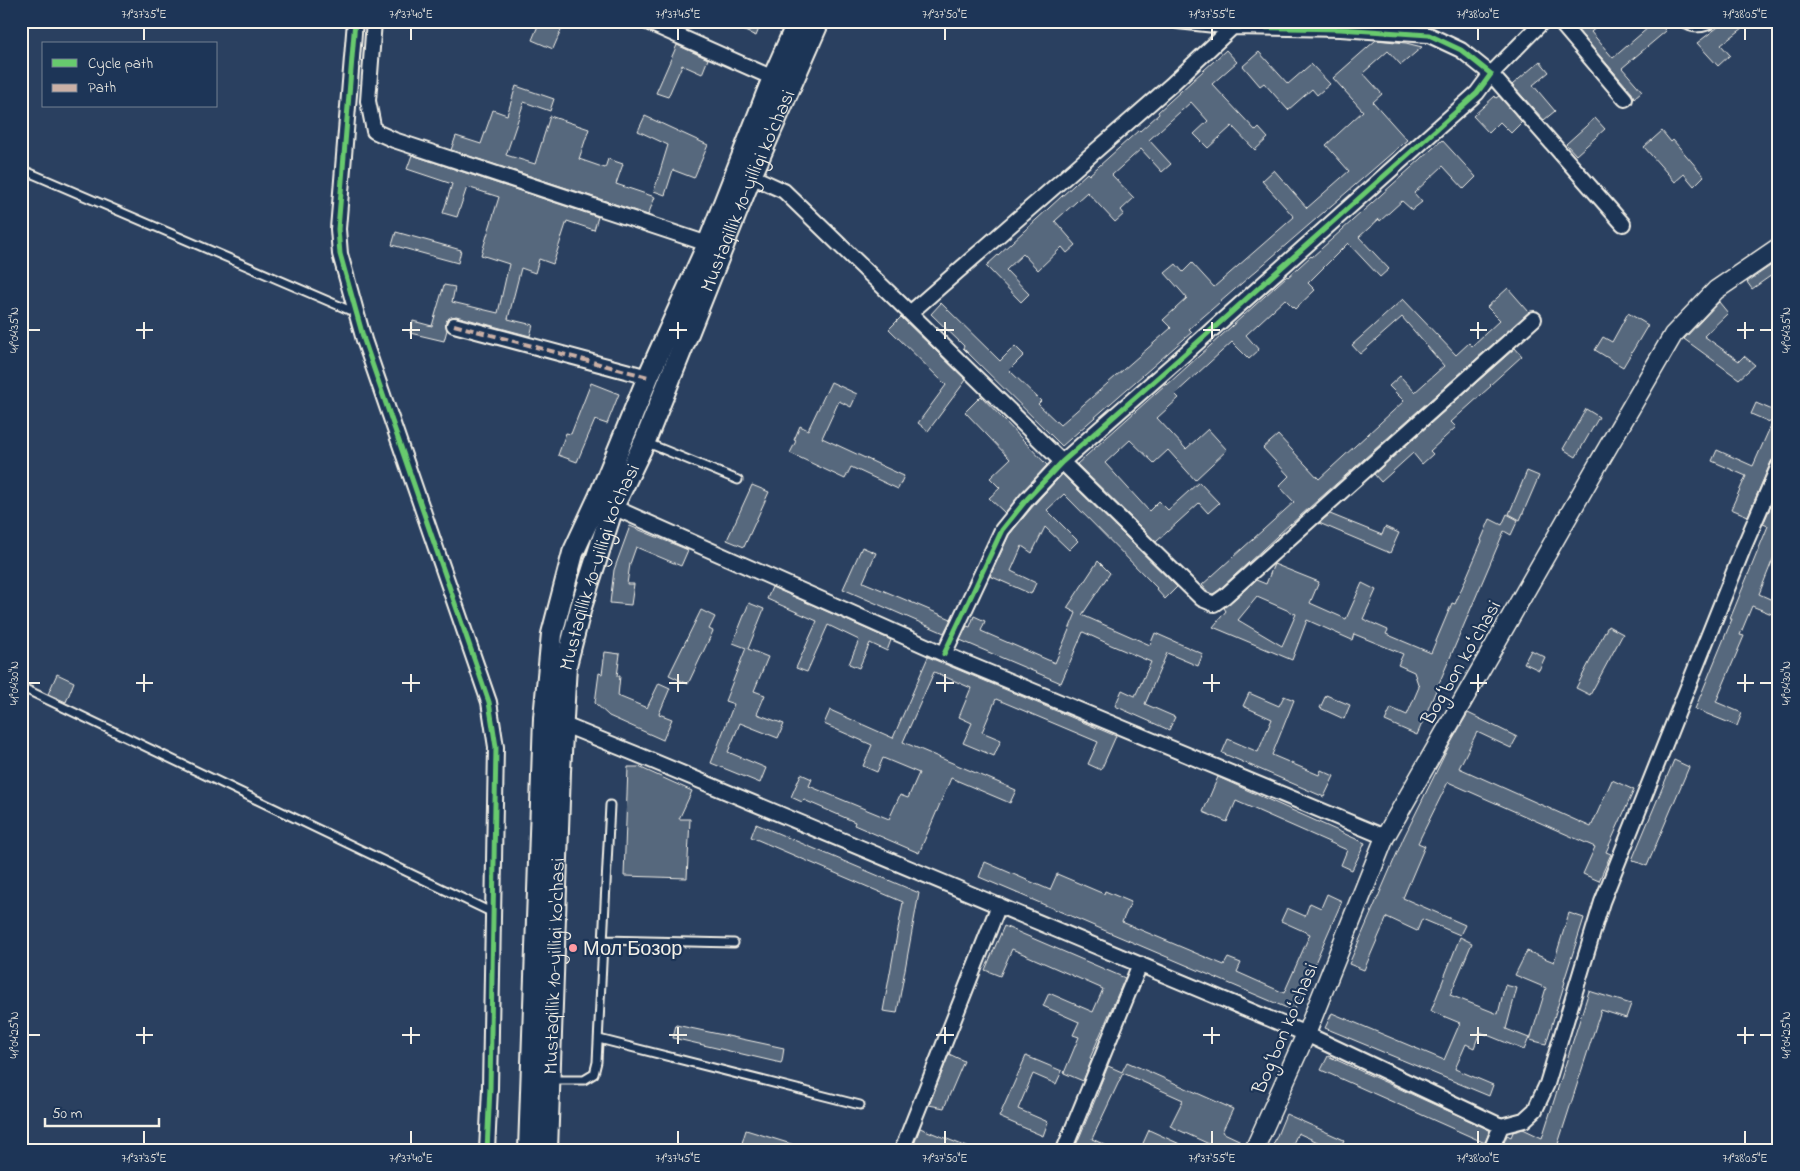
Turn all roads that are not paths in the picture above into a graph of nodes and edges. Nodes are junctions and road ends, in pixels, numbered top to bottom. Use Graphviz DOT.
graph roads {
  1 [pos="356,21"];
  2 [pos="374,21"];
  3 [pos="645,21"];
  4 [pos="798,21"];
  5 [pos="819,21"];
  6 [pos="1178,21"];
  7 [pos="1543,21"];
  8 [pos="1559,21"];
  9 [pos="1687,21"];
  10 [pos="1709,21"];
  11 [pos="1236,24"];
  12 [pos="1491,74"];
  13 [pos="773,78"];
  14 [pos="1625,100"];
  15 [pos="21,169"];
  16 [pos="751,176"];
  17 [pos="1623,224"];
  18 [pos="708,244"];
  19 [pos="1779,247"];
  20 [pos="356,313"];
  21 [pos="910,313"];
  22 [pos="1534,319"];
  23 [pos="454,325"];
  24 [pos="648,378"];
  25 [pos="645,441"];
  26 [pos="1062,462"];
  27 [pos="1779,465"];
  28 [pos="738,480"];
  29 [pos="613,507"];
  30 [pos="944,654"];
  31 [pos="21,687"];
  32 [pos="544,718"];
  33 [pos="563,725"];
  34 [pos="610,805"];
  35 [pos="1385,837"];
  36 [pos="998,905"];
  37 [pos="493,914"];
  38 [pos="603,940"];
  39 [pos="734,943"];
  40 [pos="1140,964"];
  41 [pos="1306,1034"];
  42 [pos="599,1039"];
  43 [pos="550,1080"];
  44 [pos="860,1105"];
  45 [pos="1501,1126"];
  46 [pos="487,1150"];
  47 [pos="529,1150"];
  48 [pos="547,1150"];
  49 [pos="902,1150"];
  50 [pos="1064,1150"];
  51 [pos="1254,1150"];
  52 [pos="1491,1150"];
  1 -- 20 [label="street"];
  2 -- 18 [label="street"];
  3 -- 13 [label="street"];
  4 -- 13 [label="main road, Mustaqillik 10-yilligi ko'chasi"];
  5 -- 16 [label="main road, Mustaqillik 10-yilligi ko'chasi"];
  6 -- 11 [label="street"];
  7 -- 12 [label="street"];
  8 -- 14 [label="street"];
  9 -- 10 [label="street"];
  11 -- 12 [label="street"];
  11 -- 21 [label="street"];
  12 -- 17 [label="street"];
  12 -- 26 [label="street"];
  13 -- 18 [label="main road, Mustaqillik 10-yilligi ko'chasi"];
  15 -- 20 [label="lane"];
  16 -- 21 [label="street"];
  16 -- 25 [label="main road, Mustaqillik 10-yilligi ko'chasi"];
  18 -- 24 [label="main road, Mustaqillik 10-yilligi ko'chasi"];
  19 -- 35 [label="street, Bogʻbon koʻchasi"];
  20 -- 37 [label="street"];
  21 -- 26 [label="street"];
  22 -- 26 [label="street"];
  23 -- 24 [label="street"];
  24 -- 32 [label="main road, Mustaqillik 10-yilligi ko'chasi"];
  25 -- 28 [label="lane"];
  25 -- 29 [label="main road, Mustaqillik 10-yilligi ko'chasi"];
  26 -- 30 [label="street"];
  27 -- 45 [label="street"];
  29 -- 30 [label="street"];
  29 -- 33 [label="main road, Mustaqillik 10-yilligi ko'chasi"];
  30 -- 35 [label="street"];
  31 -- 37 [label="lane"];
  32 -- 33 [label="street"];
  32 -- 47 [label="main road, Mustaqillik 10-yilligi ko'chasi"];
  33 -- 36 [label="street"];
  33 -- 43 [label="main road, Mustaqillik 10-yilligi ko'chasi"];
  34 -- 38 [label="lane"];
  35 -- 41 [label="street, Bogʻbon koʻchasi"];
  36 -- 40 [label="street"];
  36 -- 49 [label="street"];
  37 -- 46 [label="street"];
  38 -- 39 [label="lane"];
  38 -- 42 [label="lane"];
  40 -- 41 [label="street"];
  40 -- 50 [label="street"];
  41 -- 45 [label="street"];
  41 -- 51 [label="street, Bogʻbon koʻchasi"];
  42 -- 43 [label="lane"];
  42 -- 44 [label="lane"];
  43 -- 48 [label="main road, Mustaqillik 10-yilligi ko'chasi"];
  45 -- 52 [label="street"];
}
